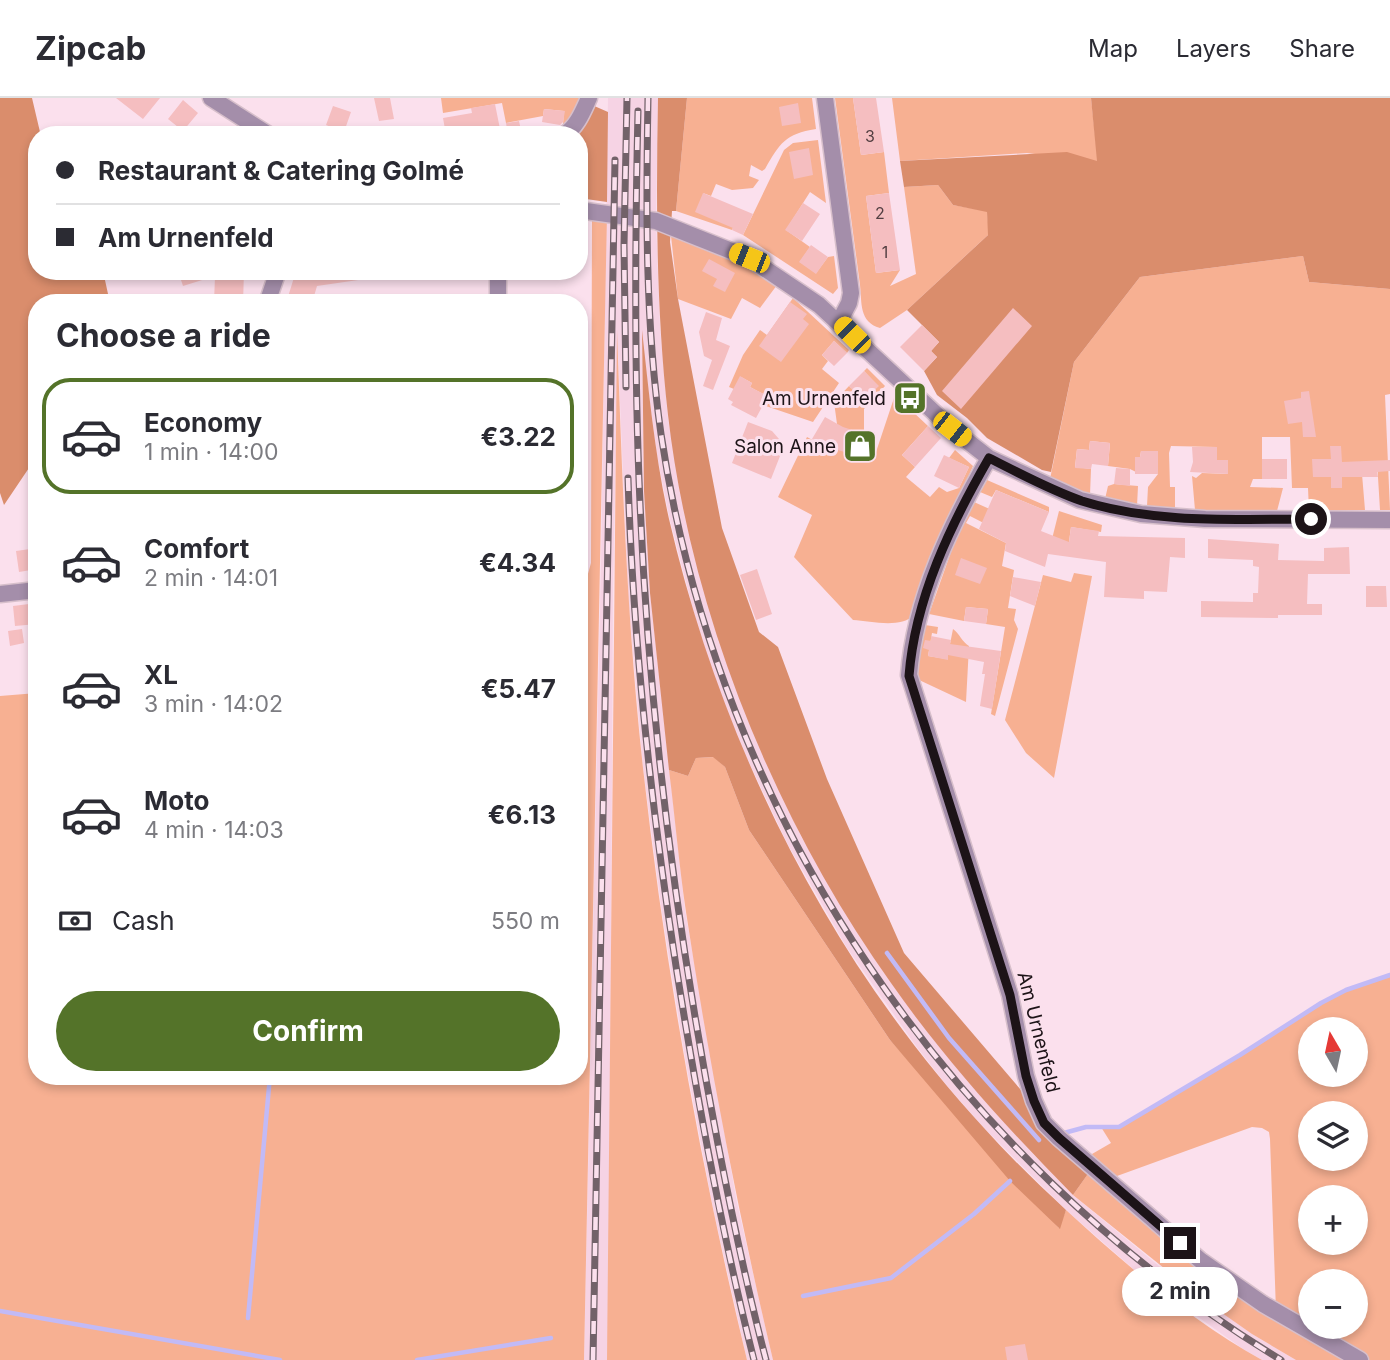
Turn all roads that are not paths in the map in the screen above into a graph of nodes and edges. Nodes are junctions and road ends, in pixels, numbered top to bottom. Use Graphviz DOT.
graph roads {
  1 [pos="211,98"];
  2 [pos="589,98"];
  3 [pos="825,98"];
  4 [pos="256,126"];
  5 [pos="574,126"];
  6 [pos="588,212"];
  7 [pos="839,322"];
  8 [pos="989,458"];
  9 [pos="1390,520"];
  10 [pos="28,591"];
  11 [pos="0,594"];
  12 [pos="1360,1360"];
  1 -- 4 [label="street"];
  2 -- 5 [label="street"];
  3 -- 7 [label="street"];
  6 -- 7 [label="street"];
  7 -- 8 [label="street"];
  8 -- 9 [label="street"];
  8 -- 12 [label="street, Am Urnenfeld"];
  10 -- 11 [label="street"];
}
